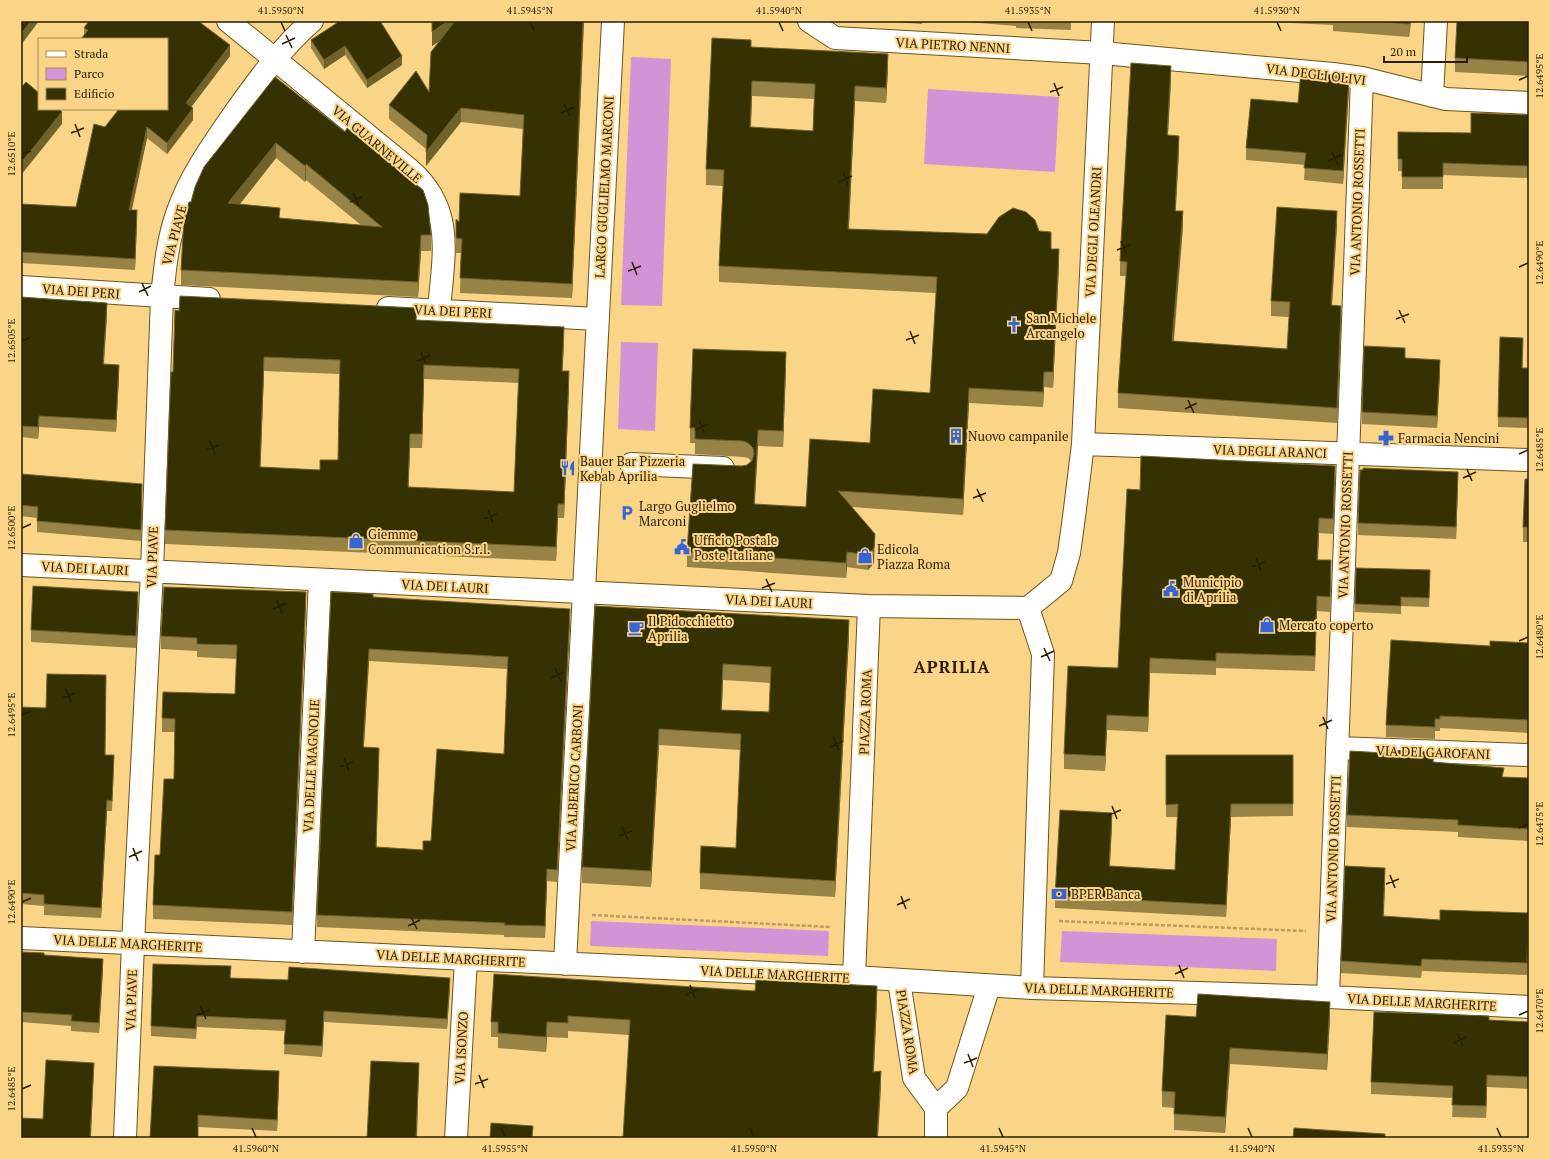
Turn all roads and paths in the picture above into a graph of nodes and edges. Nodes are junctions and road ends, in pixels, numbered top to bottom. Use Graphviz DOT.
graph roads {
  1 [pos="228,21"];
  2 [pos="312,21"];
  3 [pos="613,21"];
  4 [pos="809,21"];
  5 [pos="1103,21"];
  6 [pos="1436,21"];
  7 [pos="1102,53"];
  8 [pos="274,59"];
  9 [pos="1362,78"];
  10 [pos="1432,96"];
  11 [pos="1529,103"];
  12 [pos="21,287"];
  13 [pos="162,296"];
  14 [pos="225,300"];
  15 [pos="368,307"];
  16 [pos="439,310"];
  17 [pos="597,319"];
  18 [pos="1083,444"];
  19 [pos="1348,454"];
  20 [pos="1529,460"];
  21 [pos="631,464"];
  22 [pos="742,469"];
  23 [pos="21,566"];
  24 [pos="152,572"];
  25 [pos="320,580"];
  26 [pos="584,592"];
  27 [pos="869,606"];
  28 [pos="1028,608"];
  29 [pos="1337,748"];
  30 [pos="1529,755"];
  31 [pos="591,915"];
  32 [pos="1052,921"];
  33 [pos="837,927"];
  34 [pos="1309,931"];
  35 [pos="21,938"];
  36 [pos="133,944"];
  37 [pos="303,952"];
  38 [pos="466,959"];
  39 [pos="565,964"];
  40 [pos="854,977"];
  41 [pos="899,981"];
  42 [pos="989,986"];
  43 [pos="1032,988"];
  44 [pos="1328,997"];
  45 [pos="1529,1007"];
  46 [pos="936,1108"];
  47 [pos="125,1138"];
  48 [pos="456,1138"];
  49 [pos="936,1138"];
  1 -- 8 [label="street, VIA GUARNEVILLE"];
  2 -- 8 [label="street, VIA PIAVE"];
  3 -- 17 [label="street, LARGO GUGLIELMO MARCONI"];
  4 -- 7 [label="street, VIA PIETRO NENNI"];
  5 -- 7 [label="street, VIA DEGLI OLEANDRI"];
  6 -- 10 [label="street"];
  7 -- 9 [label="street, VIA DEGLI OLIVI"];
  7 -- 18 [label="street, VIA DEGLI OLEANDRI"];
  8 -- 13 [label="street, VIA PIAVE"];
  8 -- 16 [label="street, VIA GUARNEVILLE"];
  9 -- 10 [label="street, VIA DEGLI OLIVI"];
  9 -- 19 [label="street, VIA ANTONIO ROSSETTI"];
  10 -- 11 [label="street, VIA DEGLI OLIVI"];
  12 -- 13 [label="street, VIA DEI PERI"];
  13 -- 14 [label="street, VIA DEI PERI"];
  13 -- 24 [label="street, VIA PIAVE"];
  15 -- 16 [label="street, VIA DEI PERI"];
  16 -- 17 [label="street, VIA DEI PERI"];
  17 -- 26 [label="street, LARGO GUGLIELMO MARCONI"];
  18 -- 19 [label="street, VIA DEGLI ARANCI"];
  18 -- 28 [label="street"];
  19 -- 20 [label="street, VIA DEGLI ARANCI"];
  19 -- 29 [label="street, VIA ANTONIO ROSSETTI"];
  21 -- 22 [label="street"];
  23 -- 24 [label="street, VIA DEI LAURI"];
  24 -- 25 [label="street, VIA DEI LAURI"];
  24 -- 36 [label="street, VIA PIAVE"];
  25 -- 26 [label="street, VIA DEI LAURI"];
  25 -- 37 [label="street, VIA DELLE MAGNOLIE"];
  26 -- 27 [label="street, VIA DEI LAURI"];
  26 -- 39 [label="street, VIA ALBERICO CARBONI"];
  27 -- 28 [label="street"];
  27 -- 40 [label="street, PIAZZA ROMA"];
  28 -- 43 [label="street"];
  29 -- 30 [label="street, VIA DEI GAROFANI"];
  29 -- 44 [label="street, VIA ANTONIO ROSSETTI"];
  31 -- 33 [label="path"];
  32 -- 34 [label="path"];
  35 -- 36 [label="street, VIA DELLE MARGHERITE"];
  36 -- 37 [label="street, VIA DELLE MARGHERITE"];
  36 -- 47 [label="street, VIA PIAVE"];
  37 -- 38 [label="street, VIA DELLE MARGHERITE"];
  38 -- 39 [label="street, VIA DELLE MARGHERITE"];
  38 -- 48 [label="street, VIA ISONZO"];
  39 -- 40 [label="street, VIA DELLE MARGHERITE"];
  40 -- 41 [label="street, VIA DELLE MARGHERITE"];
  41 -- 42 [label="street, VIA DELLE MARGHERITE"];
  41 -- 46 [label="street, PIAZZA ROMA"];
  42 -- 43 [label="street, VIA DELLE MARGHERITE"];
  42 -- 46 [label="street"];
  43 -- 44 [label="street, VIA DELLE MARGHERITE"];
  44 -- 45 [label="street, VIA DELLE MARGHERITE"];
  46 -- 49 [label="street"];
}
